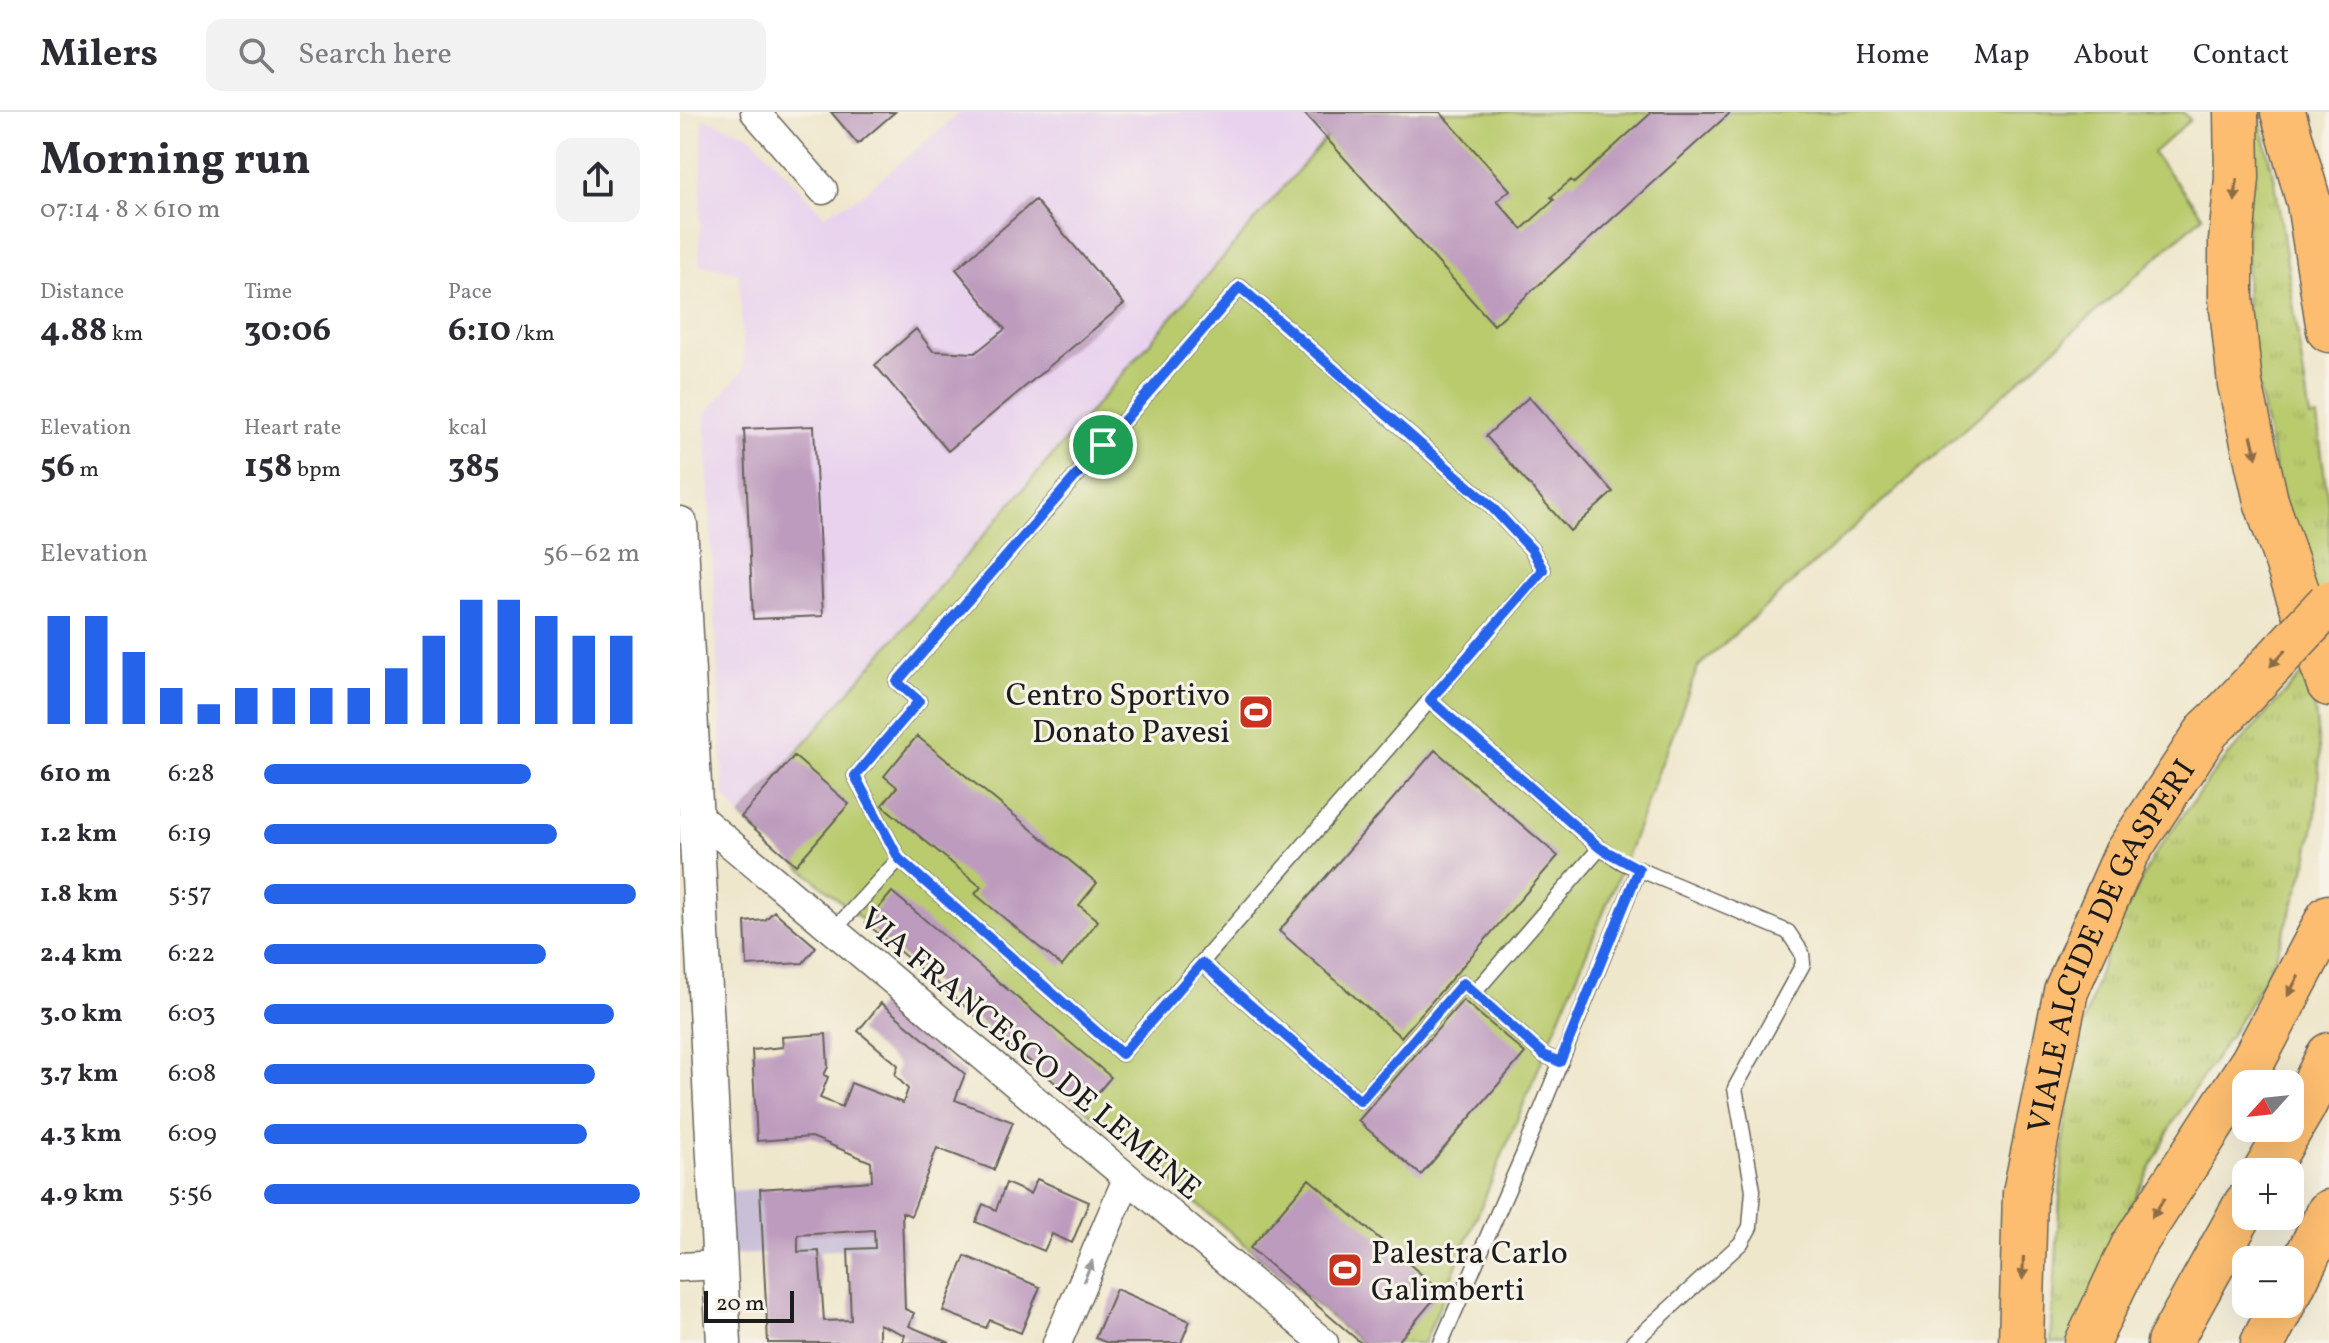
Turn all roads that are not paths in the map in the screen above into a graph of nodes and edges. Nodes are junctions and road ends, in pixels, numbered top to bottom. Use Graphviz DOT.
graph roads {
  1 [pos="755,112"];
  2 [pos="2236,112"];
  3 [pos="2283,112"];
  4 [pos="823,190"];
  5 [pos="2329,330"];
  6 [pos="680,524"];
  7 [pos="2329,603"];
  8 [pos="2329,684"];
  9 [pos="1430,700"];
  10 [pos="695,814"];
  11 [pos="1600,848"];
  12 [pos="899,859"];
  13 [pos="1639,869"];
  14 [pos="2329,917"];
  15 [pos="833,931"];
  16 [pos="1202,963"];
  17 [pos="1474,993"];
  18 [pos="2329,1055"];
  19 [pos="1560,1062"];
  20 [pos="2316,1092"];
  21 [pos="2274,1158"];
  22 [pos="1127,1179"];
  23 [pos="2329,1212"];
  24 [pos="2232,1229"];
  25 [pos="2304,1263"];
  26 [pos="720,1265"];
  27 [pos="680,1267"];
  28 [pos="2276,1318"];
  29 [pos="722,1343"];
  30 [pos="1057,1343"];
  31 [pos="1324,1343"];
  32 [pos="1441,1343"];
  33 [pos="1632,1343"];
  34 [pos="2021,1343"];
  35 [pos="2087,1343"];
  36 [pos="2169,1343"];
  37 [pos="2263,1343"];
  1 -- 4 [label="street"];
  2 -- 8 [label="highway, one-way"];
  3 -- 5 [label="highway"];
  6 -- 10 [label="street"];
  7 -- 34 [label="highway, VIALE ALCIDE DE GASPERI, one-way, bridge"];
  9 -- 11 [label="lane"];
  9 -- 12 [label="lane"];
  9 -- 16 [label="lane"];
  10 -- 15 [label="street, VIA FRANCESCO DE LEMENE"];
  10 -- 26 [label="street"];
  11 -- 13 [label="lane"];
  11 -- 17 [label="lane"];
  12 -- 15 [label="lane"];
  12 -- 16 [label="lane"];
  13 -- 19 [label="lane"];
  13 -- 33 [label="lane"];
  14 -- 35 [label="highway, one-way"];
  15 -- 22 [label="street, VIA FRANCESCO DE LEMENE"];
  16 -- 17 [label="lane"];
  17 -- 19 [label="lane"];
  18 -- 20 [label="highway"];
  19 -- 32 [label="lane"];
  20 -- 21 [label="highway"];
  30 -- 22 [label="street, one-way"];
  22 -- 31 [label="street, VIA FRANCESCO DE LEMENE"];
  23 -- 25 [label="highway"];
  24 -- 36 [label="highway"];
  26 -- 27 [label="street"];
  26 -- 29 [label="street"];
  28 -- 37 [label="highway"];
}
